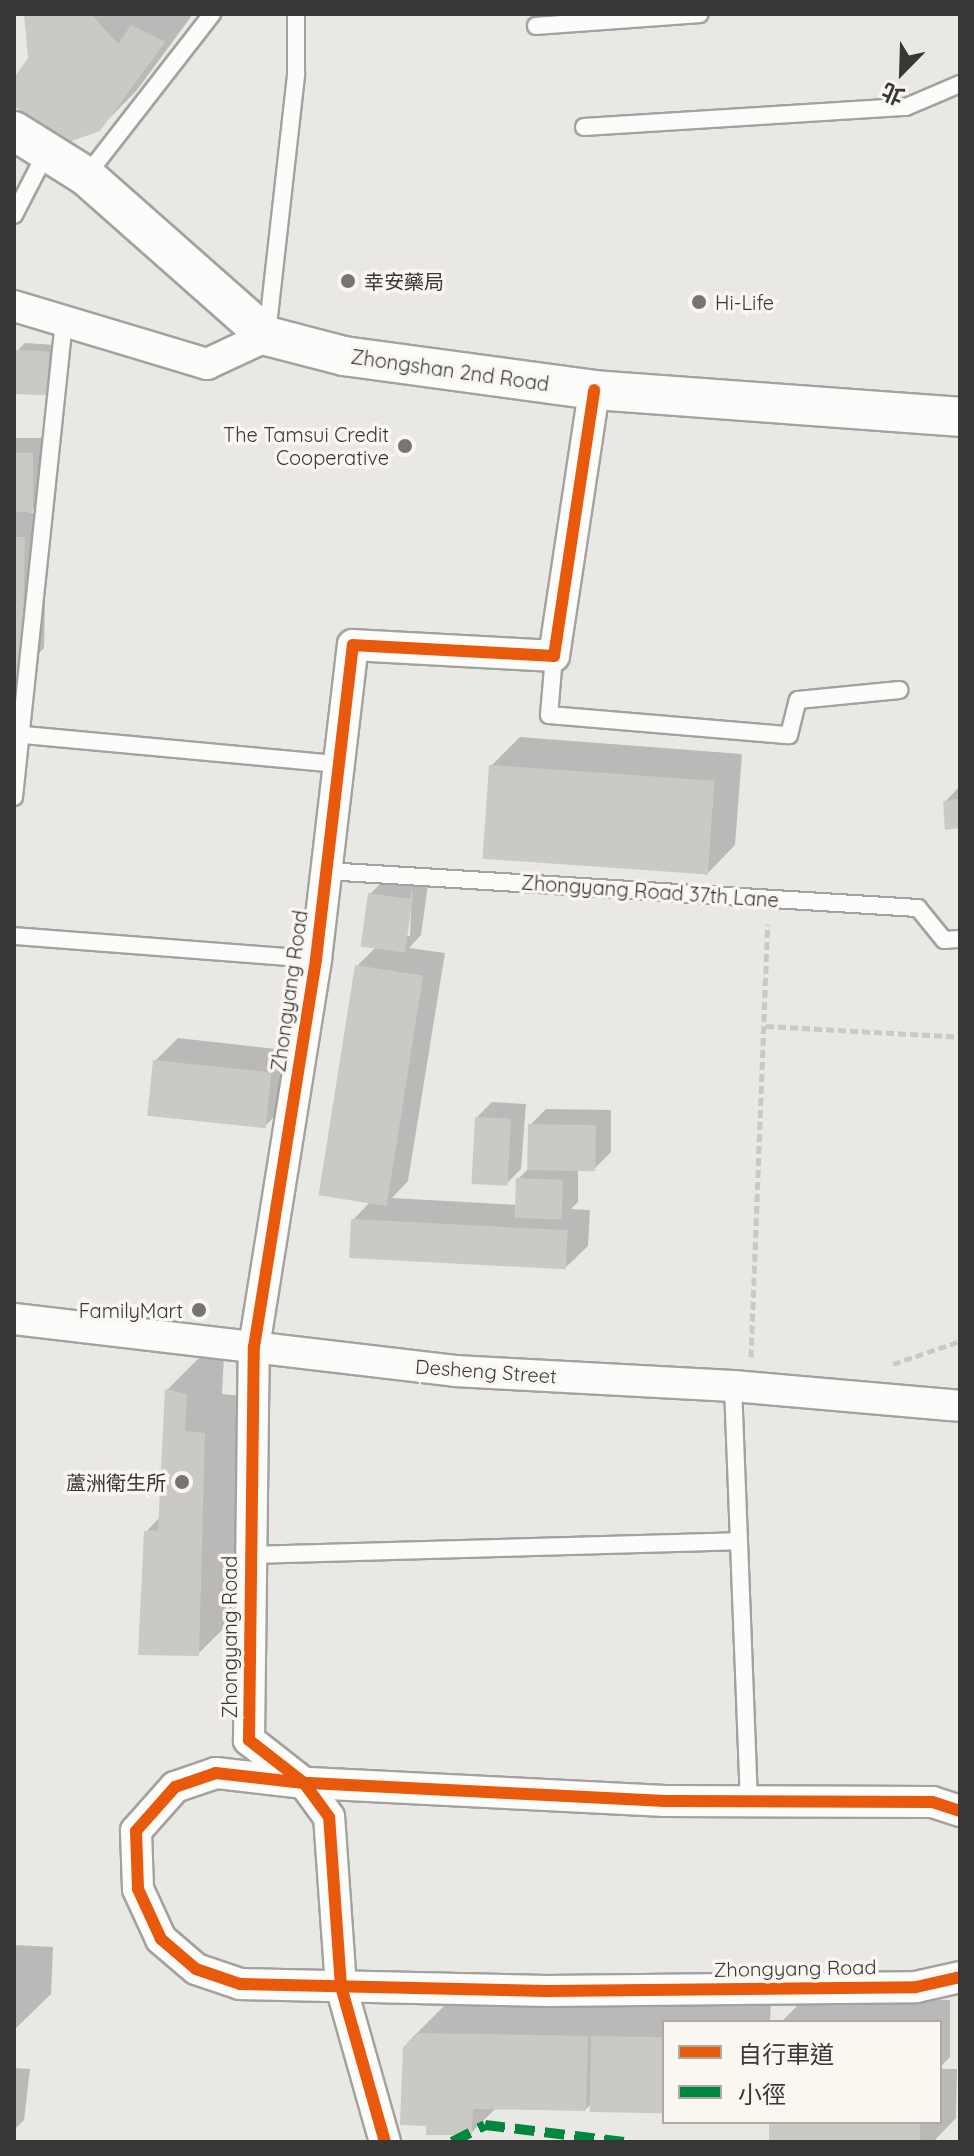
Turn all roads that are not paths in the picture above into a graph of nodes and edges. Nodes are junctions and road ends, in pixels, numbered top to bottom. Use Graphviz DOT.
graph roads {
  1 [pos="212,14"];
  2 [pos="296,14"];
  3 [pos="700,14"];
  4 [pos="536,26"];
  5 [pos="960,84"];
  6 [pos="584,127"];
  7 [pos="14,131"];
  8 [pos="47,151"];
  9 [pos="86,176"];
  10 [pos="14,215"];
  11 [pos="14,306"];
  12 [pos="64,321"];
  13 [pos="267,336"];
  14 [pos="594,390"];
  15 [pos="960,417"];
  16 [pos="554,656"];
  17 [pos="900,690"];
  18 [pos="24,735"];
  19 [pos="336,764"];
  20 [pos="14,797"];
  21 [pos="326,871"];
  22 [pos="14,936"];
  23 [pos="960,939"];
  24 [pos="316,959"];
  25 [pos="14,1319"];
  26 [pos="254,1347"];
  27 [pos="741,1387"];
  28 [pos="960,1406"];
  29 [pos="739,1541"];
  30 [pos="249,1555"];
  31 [pos="304,1783"];
  32 [pos="749,1803"];
  33 [pos="960,1811"];
  34 [pos="960,1977"];
  35 [pos="341,1987"];
  36 [pos="385,2142"];
  1 -- 9 [label="lane"];
  2 -- 13 [label="lane"];
  3 -- 4 [label="lane"];
  5 -- 6 [label="lane"];
  7 -- 8 [label="street, Zhongshan 2nd Road"];
  8 -- 9 [label="street, Zhongshan 2nd Road"];
  8 -- 10 [label="lane"];
  9 -- 13 [label="street, Zhongshan 2nd Road"];
  11 -- 12 [label="street"];
  12 -- 13 [label="street"];
  12 -- 18 [label="lane"];
  13 -- 14 [label="street, Zhongshan 2nd Road"];
  14 -- 15 [label="street, Zhongshan 2nd Road"];
  14 -- 16 [label="street"];
  16 -- 17 [label="lane"];
  16 -- 19 [label="street, Zhongyang Road"];
  18 -- 19 [label="lane"];
  18 -- 20 [label="lane"];
  19 -- 21 [label="street, Zhongyang Road"];
  21 -- 23 [label="lane, Zhongyang Road 37th Lane"];
  21 -- 24 [label="street, Zhongyang Road"];
  22 -- 24 [label="lane"];
  24 -- 26 [label="street, Zhongyang Road"];
  25 -- 26 [label="street, Desheng Street"];
  26 -- 27 [label="street, Desheng Street"];
  26 -- 30 [label="street, Zhongyang Road"];
  27 -- 28 [label="street, Desheng Street"];
  27 -- 29 [label="lane"];
  29 -- 30 [label="lane"];
  29 -- 32 [label="lane"];
  30 -- 31 [label="street, Zhongyang Road"];
  31 -- 32 [label="street, Zhongyang Road"];
  31 -- 35 [label="street, Zhongyang Road"];
  31 -- 35 [label="street, Zhongyang Road"];
  32 -- 33 [label="street, Zhongyang Road"];
  34 -- 35 [label="street, Zhongyang Road"];
  35 -- 36 [label="street, Zhongyang Road"];
}
